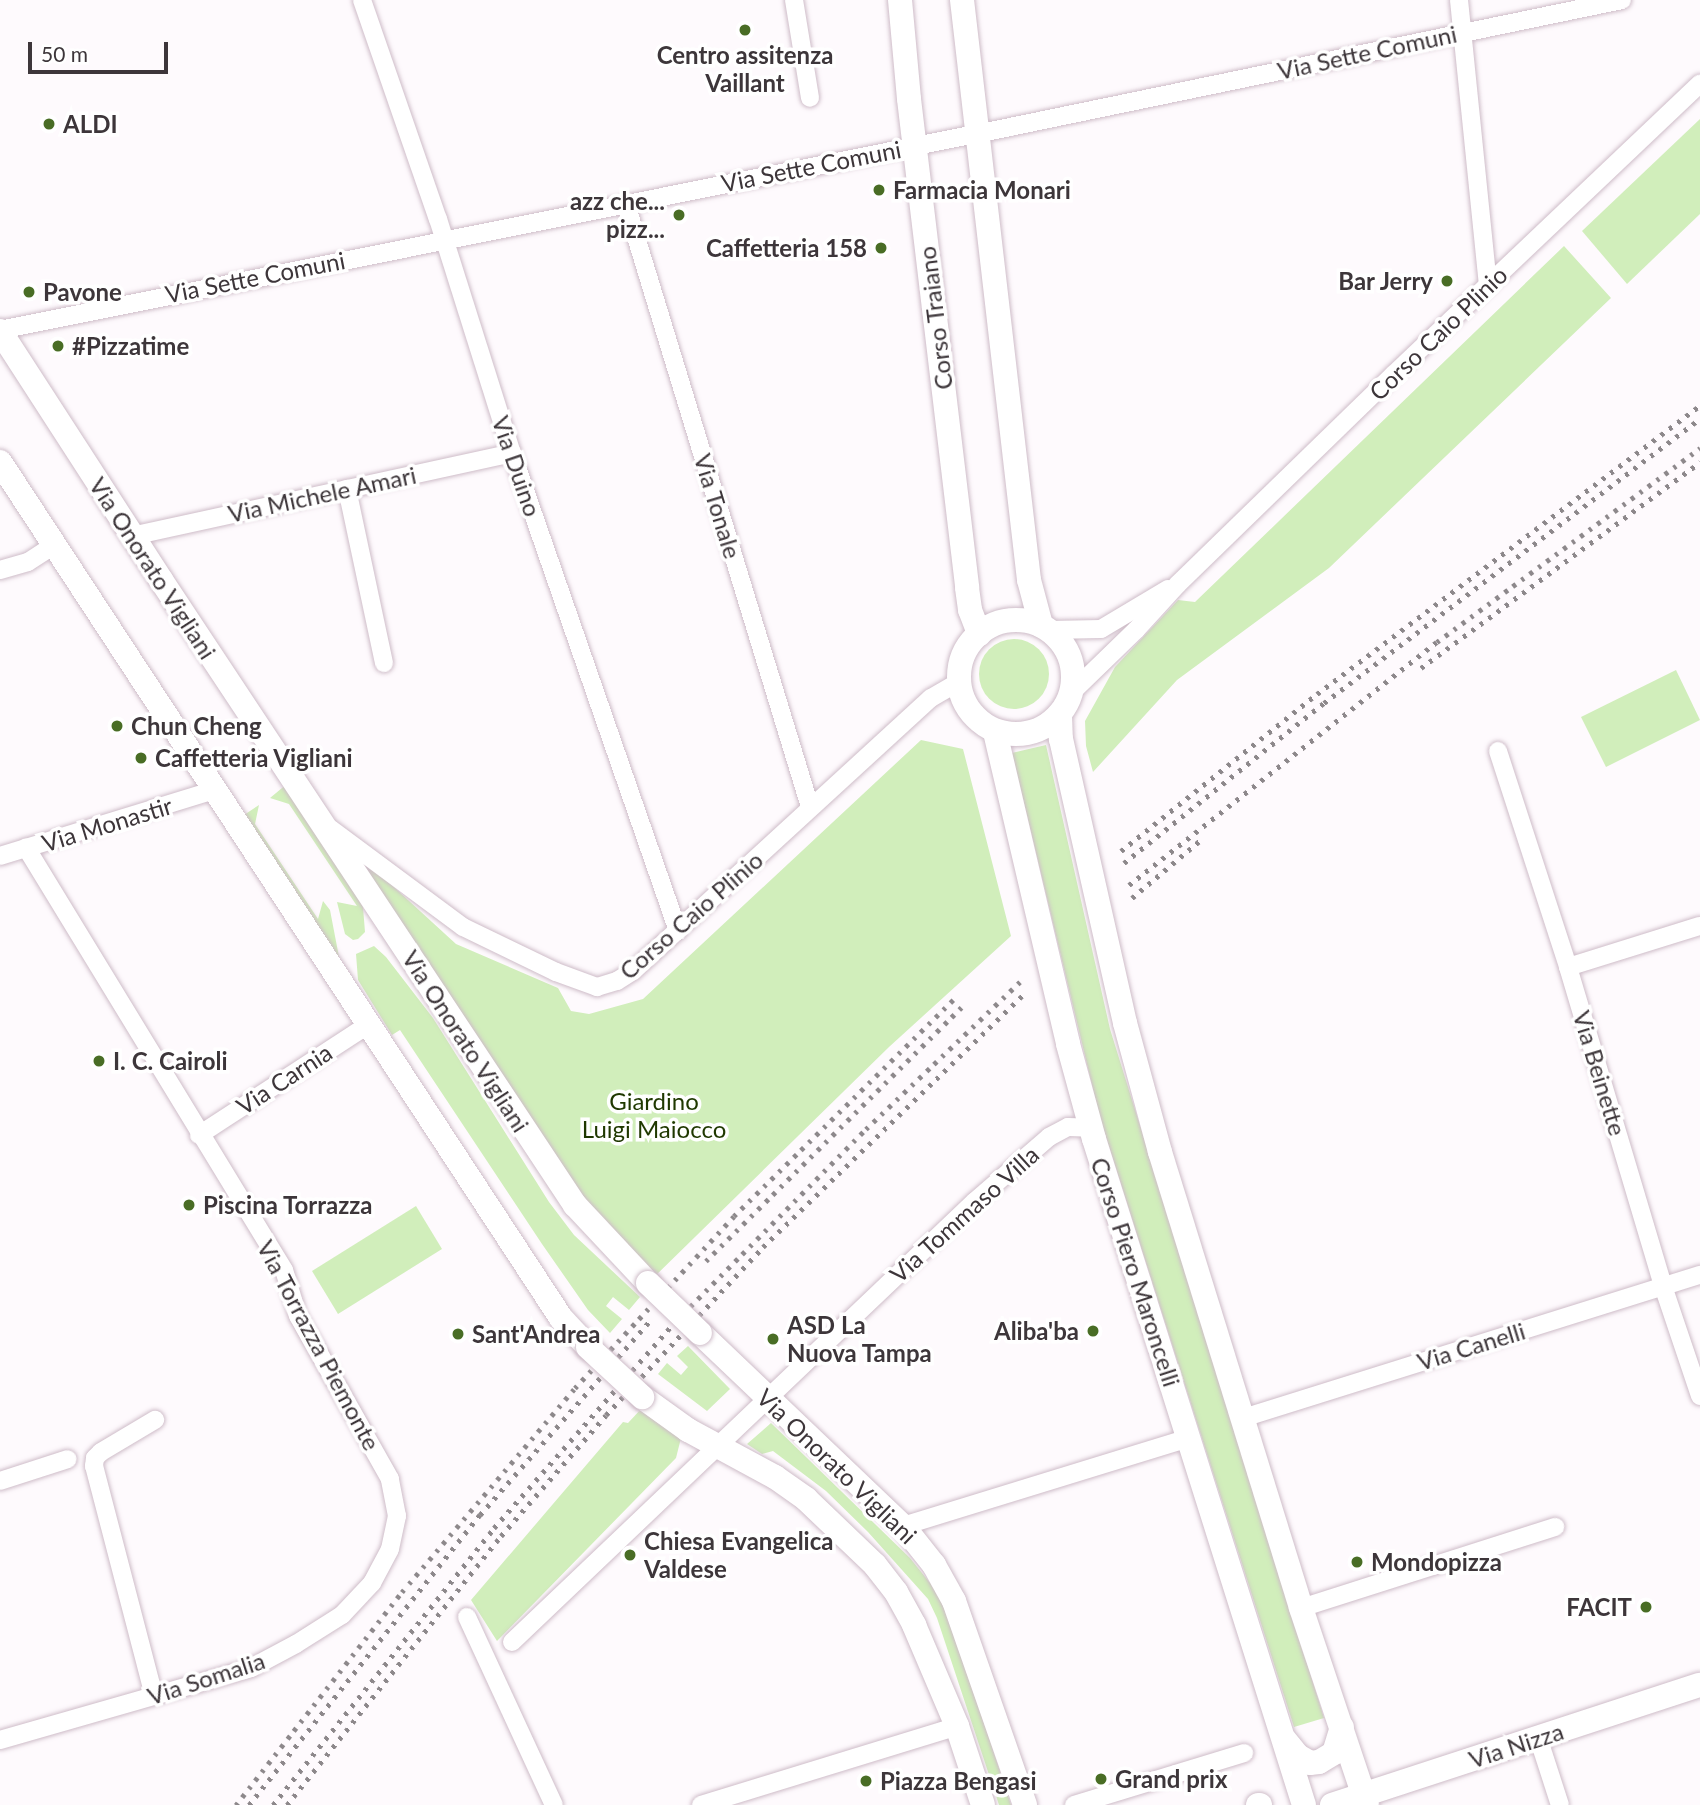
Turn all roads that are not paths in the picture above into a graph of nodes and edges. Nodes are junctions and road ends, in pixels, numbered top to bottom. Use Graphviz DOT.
graph roads {
  1 [pos="362,0"];
  2 [pos="794,0"];
  3 [pos="900,0"];
  4 [pos="962,0"];
  5 [pos="1459,0"];
  6 [pos="1622,0"];
  7 [pos="1462,33"];
  8 [pos="1700,84"];
  9 [pos="810,98"];
  10 [pos="977,133"];
  11 [pos="915,146"];
  12 [pos="626,204"];
  13 [pos="444,239"];
  14 [pos="1488,286"];
  15 [pos="0,330"];
  16 [pos="512,453"];
  17 [pos="0,462"];
  18 [pos="346,489"];
  19 [pos="132,536"];
  20 [pos="53,546"];
  21 [pos="0,570"];
  22 [pos="1178,584"];
  23 [pos="1046,628"];
  24 [pos="979,634"];
  25 [pos="384,663"];
  26 [pos="959,682"];
  27 [pos="1072,692"];
  28 [pos="1060,715"];
  29 [pos="995,732"];
  30 [pos="1498,751"];
  31 [pos="214,790"];
  32 [pos="810,807"];
  33 [pos="324,823"];
  34 [pos="26,848"];
  35 [pos="0,856"];
  36 [pos="1700,926"];
  37 [pos="678,931"];
  38 [pos="1568,967"];
  39 [pos="369,1024"];
  40 [pos="1091,1128"];
  41 [pos="199,1135"];
  42 [pos="1700,1275"];
  43 [pos="1664,1286"];
  44 [pos="1700,1395"];
  45 [pos="767,1397"];
  46 [pos="1243,1418"];
  47 [pos="155,1420"];
  48 [pos="1189,1438"];
  49 [pos="716,1445"];
  50 [pos="68,1459"];
  51 [pos="0,1481"];
  52 [pos="903,1526"];
  53 [pos="1555,1527"];
  54 [pos="383,1565"];
  55 [pos="1301,1608"];
  56 [pos="467,1617"];
  57 [pos="512,1642"];
  58 [pos="1700,1685"];
  59 [pos="154,1696"];
  60 [pos="957,1726"];
  61 [pos="1342,1727"];
  62 [pos="1283,1737"];
  63 [pos="1538,1737"];
  64 [pos="0,1740"];
  65 [pos="1244,1753"];
  66 [pos="1366,1800"];
  67 [pos="1083,1804"];
  68 [pos="554,1805"];
  69 [pos="701,1805"];
  70 [pos="982,1805"];
  71 [pos="1025,1805"];
  72 [pos="1304,1805"];
  73 [pos="1332,1805"];
  74 [pos="1560,1805"];
  1 -- 13 [label="street, Via Duino"];
  2 -- 9 [label="street"];
  3 -- 11 [label="main road, Corso Traiano"];
  4 -- 10 [label="main road"];
  5 -- 7 [label="street"];
  6 -- 7 [label="street, Via Sette Comuni"];
  7 -- 10 [label="street, Via Sette Comuni"];
  7 -- 14 [label="street"];
  8 -- 14 [label="street, Corso Caio Plinio"];
  10 -- 11 [label="street, Via Sette Comuni"];
  10 -- 23 [label="main road"];
  11 -- 12 [label="street, Via Sette Comuni"];
  11 -- 24 [label="main road, Corso Traiano"];
  12 -- 13 [label="street, Via Sette Comuni"];
  12 -- 32 [label="street, Via Tonale"];
  13 -- 15 [label="street, Via Sette Comuni"];
  13 -- 16 [label="street, Via Duino"];
  14 -- 22 [label="street, Corso Caio Plinio"];
  15 -- 19 [label="main road, Via Onorato Vigliani"];
  16 -- 18 [label="street, Via Michele Amari"];
  16 -- 37 [label="street, Via Duino"];
  17 -- 20 [label="main road, Via Onorato Vigliani"];
  18 -- 19 [label="street, Via Michele Amari"];
  18 -- 25 [label="street"];
  19 -- 33 [label="main road, Via Onorato Vigliani"];
  20 -- 21 [label="street"];
  20 -- 31 [label="main road, Via Onorato Vigliani"];
  22 -- 23 [label="street, Corso Caio Plinio"];
  22 -- 27 [label="street, Corso Caio Plinio"];
  23 -- 24 [label="main road"];
  23 -- 27 [label="main road"];
  24 -- 26 [label="main road"];
  26 -- 29 [label="main road"];
  26 -- 32 [label="street, Corso Caio Plinio"];
  27 -- 28 [label="main road"];
  28 -- 29 [label="main road"];
  28 -- 46 [label="main road"];
  29 -- 40 [label="main road, Corso Piero Maroncelli"];
  30 -- 38 [label="street, Via Beinette"];
  31 -- 34 [label="street, Via Monastir"];
  31 -- 39 [label="main road, Via Onorato Vigliani"];
  32 -- 37 [label="street, Corso Caio Plinio"];
  33 -- 37 [label="street, Corso Caio Plinio"];
  33 -- 45 [label="main road, Via Onorato Vigliani, bridge"];
  34 -- 35 [label="street, Via Monastir"];
  34 -- 41 [label="street, Via Torrazza Piemonte"];
  36 -- 38 [label="street"];
  38 -- 43 [label="street, Via Beinette"];
  39 -- 41 [label="street, Via Carnia"];
  39 -- 49 [label="main road, Via Onorato Vigliani, bridge"];
  40 -- 45 [label="street, Via Tommaso Villa"];
  40 -- 48 [label="main road, Corso Piero Maroncelli"];
  41 -- 54 [label="street, Via Torrazza Piemonte"];
  42 -- 43 [label="street, Via Canelli"];
  43 -- 44 [label="street, Via Beinette"];
  43 -- 46 [label="street, Via Canelli"];
  45 -- 49 [label="street, Via Tommaso Villa"];
  45 -- 52 [label="main road, Via Onorato Vigliani"];
  46 -- 55 [label="main road"];
  47 -- 59 [label="street"];
  48 -- 52 [label="street"];
  48 -- 62 [label="main road, Corso Piero Maroncelli"];
  49 -- 57 [label="street, Via Tommaso Villa"];
  49 -- 60 [label="main road, Via Onorato Vigliani"];
  50 -- 51 [label="street"];
  52 -- 71 [label="main road, Via Onorato Vigliani"];
  53 -- 55 [label="street"];
  54 -- 59 [label="street, Via Somalia"];
  55 -- 61 [label="main road"];
  56 -- 68 [label="street"];
  58 -- 63 [label="main road, Via Nizza"];
  59 -- 64 [label="street, Via Somalia"];
  60 -- 69 [label="street"];
  60 -- 70 [label="main road"];
  61 -- 62 [label="main road"];
  61 -- 66 [label="main road"];
  62 -- 72 [label="main road, Corso Piero Maroncelli"];
  63 -- 66 [label="main road, Via Nizza"];
  63 -- 74 [label="street"];
  65 -- 67 [label="street"];
  66 -- 73 [label="main road, Via Nizza"];
}
